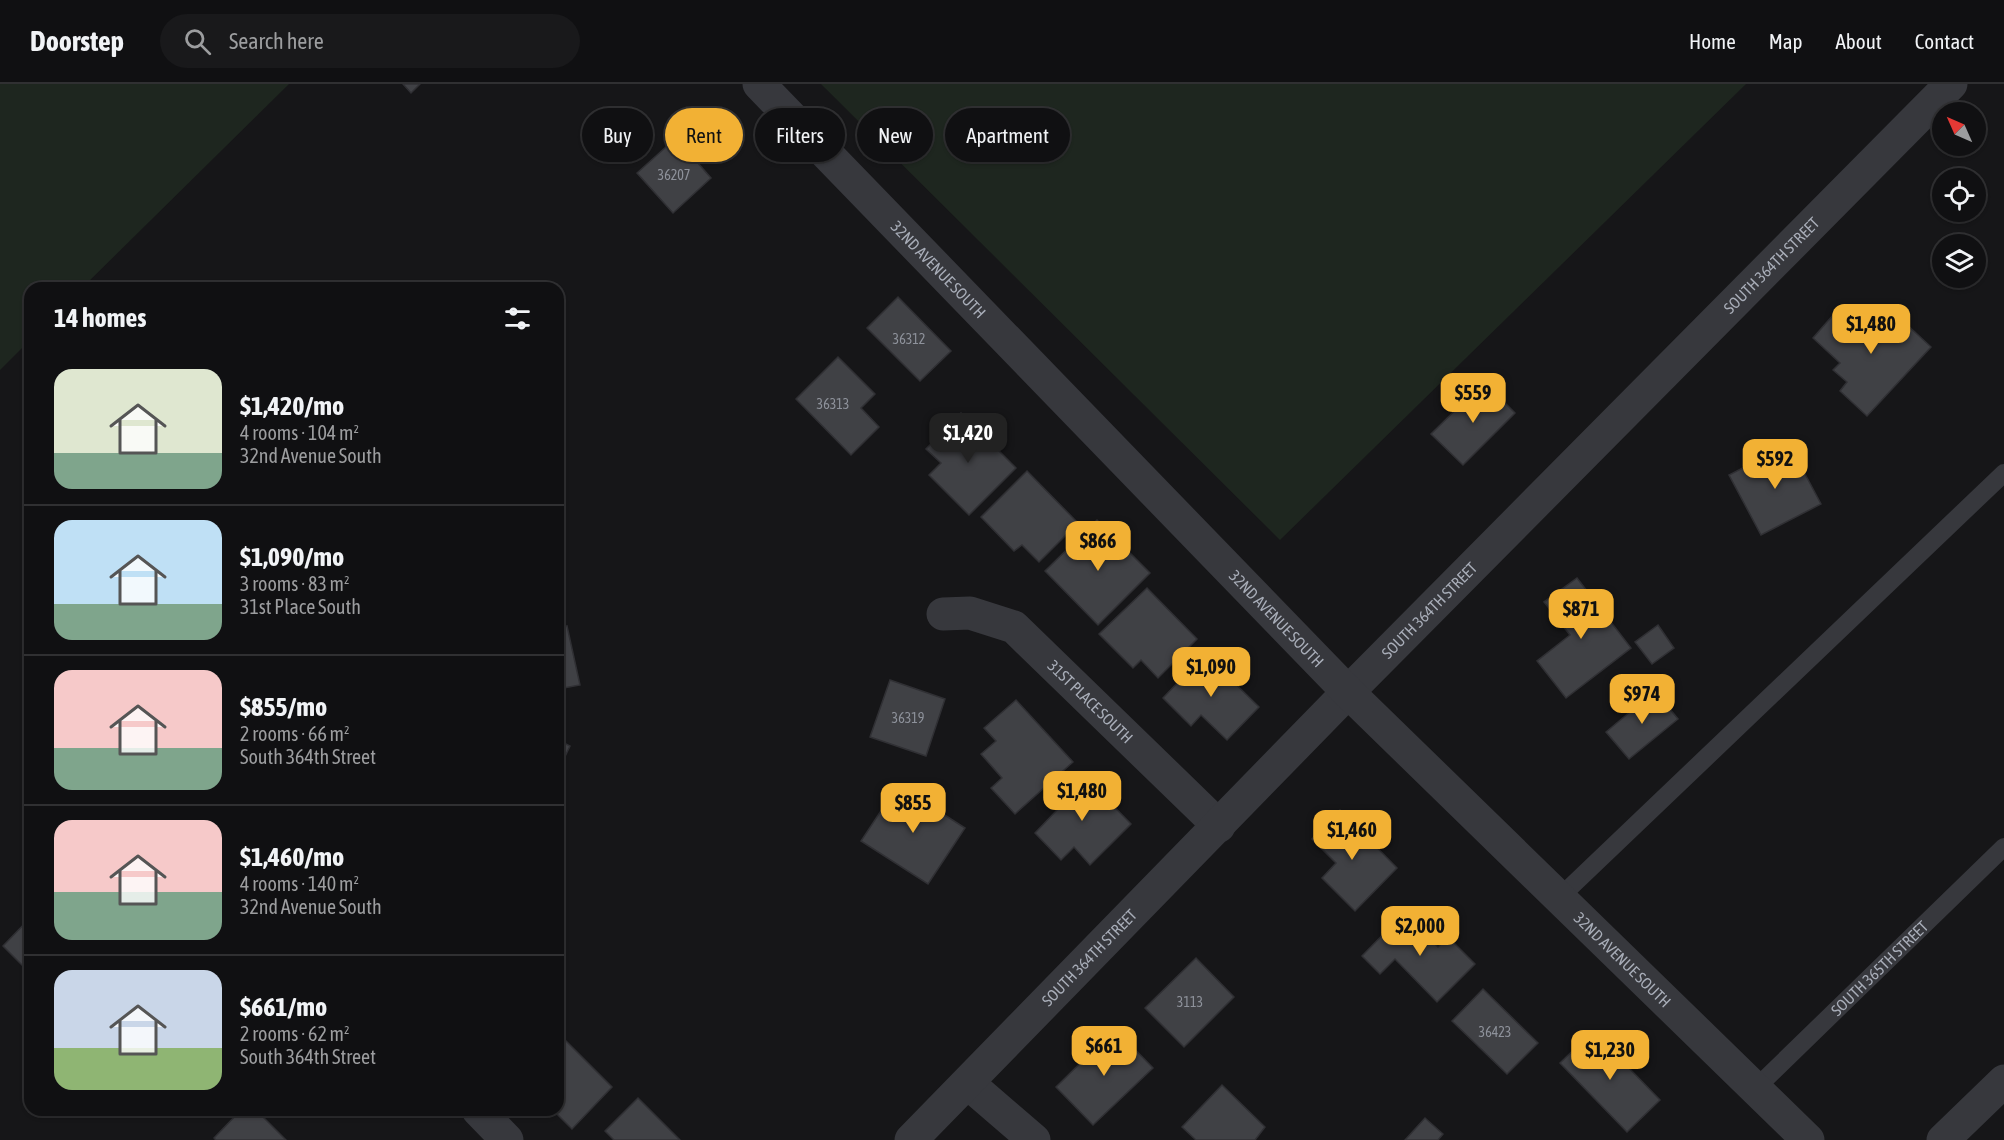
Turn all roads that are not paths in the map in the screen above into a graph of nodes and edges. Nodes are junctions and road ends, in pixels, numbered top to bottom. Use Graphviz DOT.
graph roads {
  1 [pos="759,84"];
  2 [pos="1951,84"];
  3 [pos="2004,473"];
  4 [pos="943,614"];
  5 [pos="1348,693"];
  6 [pos="1219,826"];
  7 [pos="2004,847"];
  8 [pos="1560,897"];
  9 [pos="2004,1082"];
  10 [pos="969,1084"];
  11 [pos="1756,1088"];
  12 [pos="484,1116"];
  13 [pos="507,1140"];
  14 [pos="911,1140"];
  15 [pos="1034,1140"];
  16 [pos="1808,1140"];
  17 [pos="1943,1140"];
  1 -- 5 [label="street, 32ND AVENUE SOUTH"];
  2 -- 5 [label="street, SOUTH 364TH STREET"];
  3 -- 8 [label="lane"];
  4 -- 6 [label="street, 31ST PLACE SOUTH"];
  5 -- 6 [label="street, SOUTH 364TH STREET"];
  5 -- 8 [label="street, 32ND AVENUE SOUTH"];
  6 -- 10 [label="street, SOUTH 364TH STREET"];
  7 -- 11 [label="lane, SOUTH 365TH STREET"];
  8 -- 11 [label="street, 32ND AVENUE SOUTH"];
  9 -- 17 [label="street"];
  10 -- 14 [label="street, SOUTH 364TH STREET"];
  10 -- 15 [label="street"];
  11 -- 16 [label="street, 32ND AVENUE SOUTH"];
  12 -- 13 [label="street"];
}
